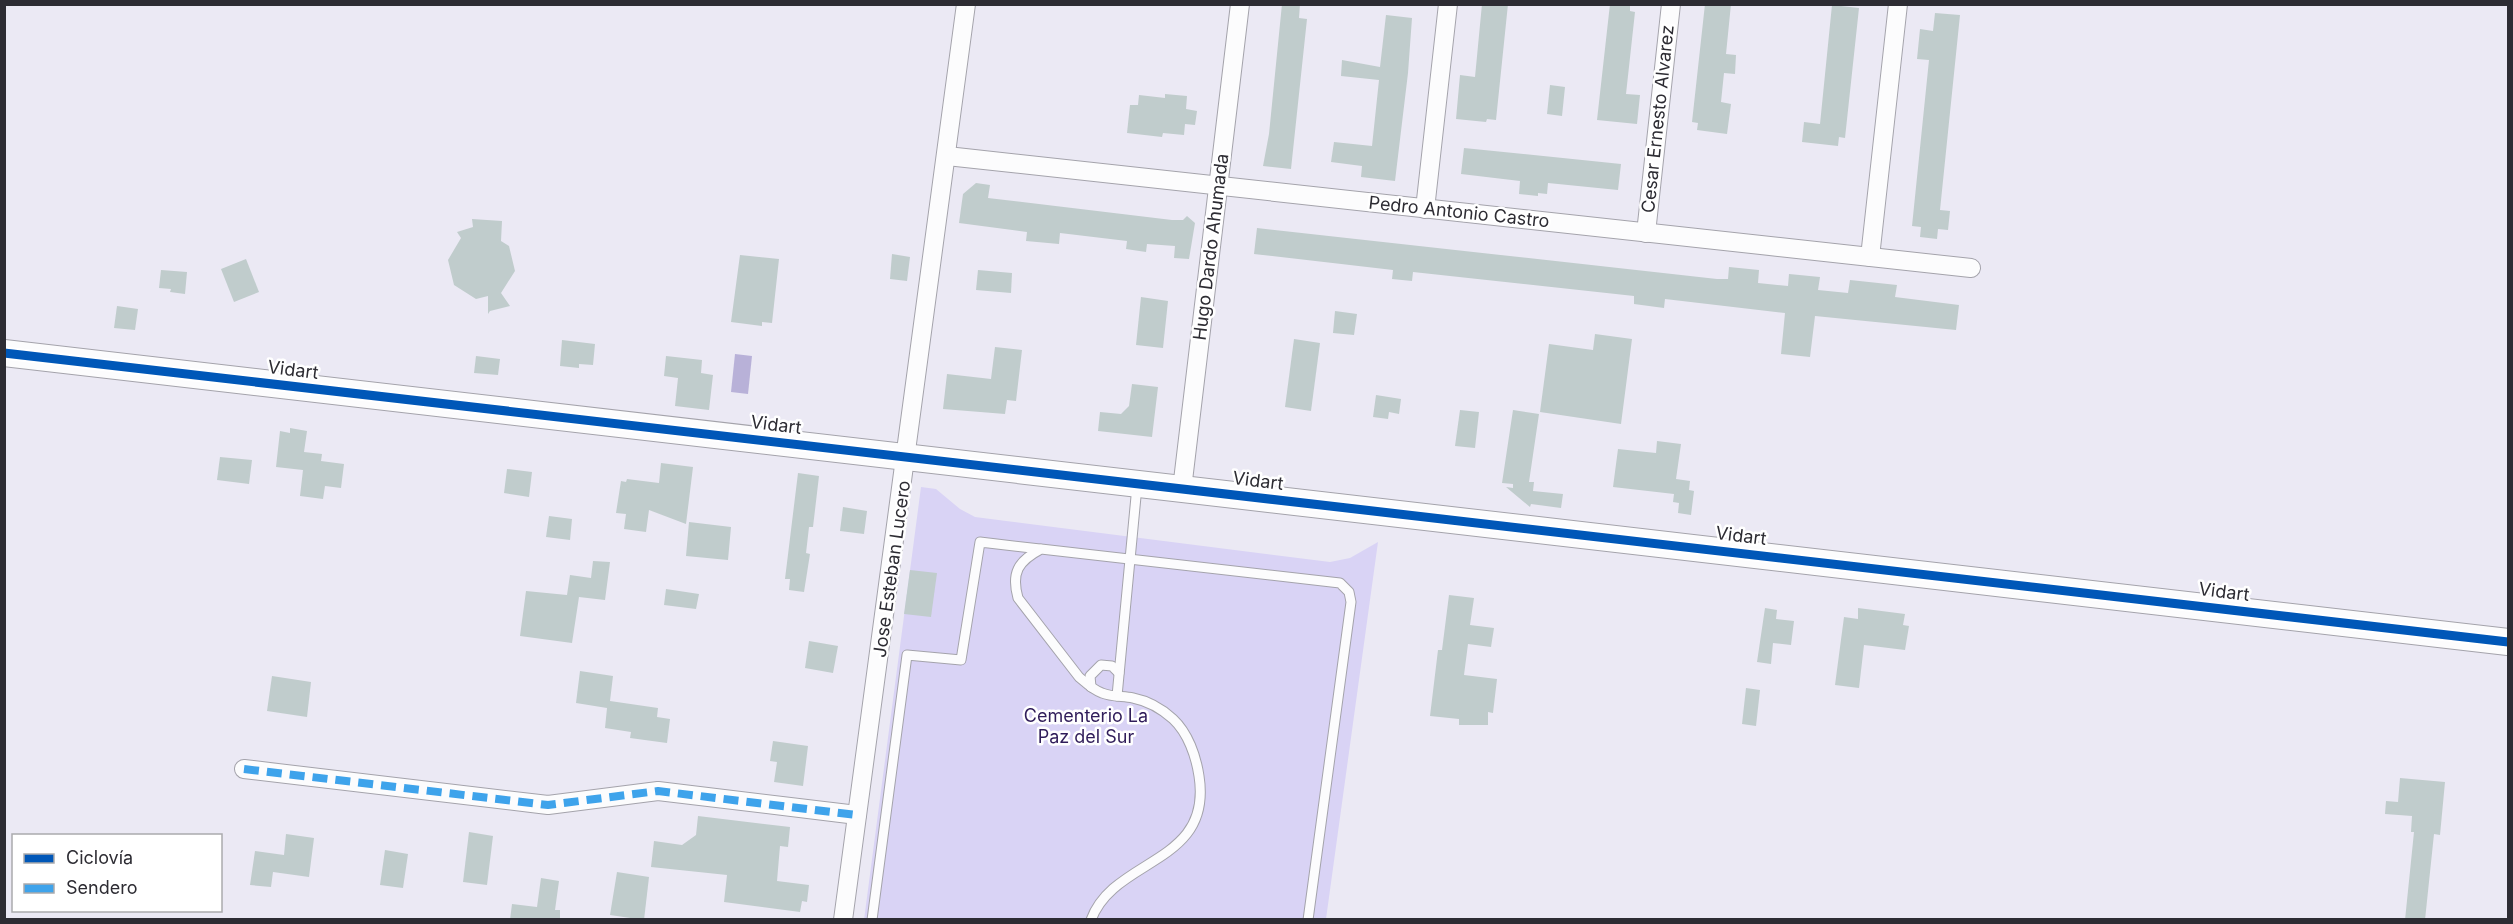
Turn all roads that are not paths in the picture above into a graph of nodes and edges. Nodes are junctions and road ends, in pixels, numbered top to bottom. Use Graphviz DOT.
graph roads {
  1 [pos="966,4"];
  2 [pos="1240,4"];
  3 [pos="1448,4"];
  4 [pos="1671,4"];
  5 [pos="1898,4"];
  6 [pos="947,156"];
  7 [pos="1218,186"];
  8 [pos="1425,209"];
  9 [pos="1646,233"];
  10 [pos="1870,257"];
  11 [pos="1971,268"];
  12 [pos="4,353"];
  13 [pos="907,457"];
  14 [pos="1137,483"];
  15 [pos="1182,489"];
  16 [pos="1041,549"];
  17 [pos="1130,558"];
  18 [pos="2508,642"];
  19 [pos="1119,673"];
  20 [pos="1091,687"];
  21 [pos="1117,696"];
  22 [pos="244,769"];
  23 [pos="857,815"];
  24 [pos="843,920"];
  25 [pos="872,920"];
  26 [pos="1091,920"];
  27 [pos="1308,920"];
  1 -- 6 [label="street, Jose Esteban Lucero"];
  2 -- 7 [label="street, Hugo Dardo Ahumada"];
  3 -- 8 [label="street"];
  4 -- 9 [label="street, Cesar Ernesto Alvarez"];
  5 -- 10 [label="street"];
  6 -- 7 [label="street, Pedro Antonio Castro"];
  6 -- 13 [label="street, Jose Esteban Lucero"];
  7 -- 8 [label="street, Pedro Antonio Castro"];
  7 -- 15 [label="street, Hugo Dardo Ahumada"];
  8 -- 9 [label="street, Pedro Antonio Castro"];
  9 -- 10 [label="street, Pedro Antonio Castro"];
  10 -- 11 [label="street, Pedro Antonio Castro"];
  12 -- 13 [label="street, Vidart"];
  13 -- 14 [label="street, Vidart"];
  13 -- 23 [label="street, Jose Esteban Lucero"];
  14 -- 15 [label="street, Vidart"];
  14 -- 17 [label="lane"];
  15 -- 18 [label="street, Vidart"];
  16 -- 17 [label="lane"];
  16 -- 20 [label="lane"];
  16 -- 25 [label="lane"];
  17 -- 19 [label="lane"];
  17 -- 27 [label="lane"];
  19 -- 20 [label="lane"];
  19 -- 21 [label="lane"];
  20 -- 21 [label="lane"];
  21 -- 26 [label="lane"];
  22 -- 23 [label="street"];
  23 -- 24 [label="street, Jose Esteban Lucero"];
}
